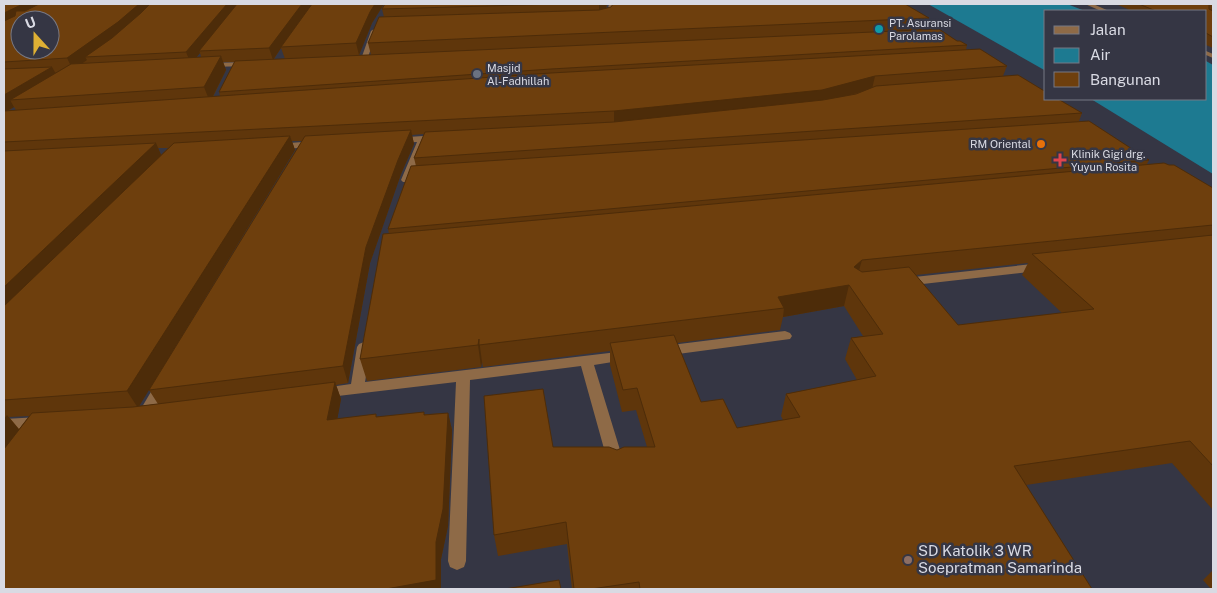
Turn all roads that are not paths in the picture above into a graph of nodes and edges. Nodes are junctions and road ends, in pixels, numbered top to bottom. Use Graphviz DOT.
graph roads {
  1 [pos="622,4"];
  2 [pos="889,4"];
  3 [pos="1088,4"];
  4 [pos="1103,10"];
  5 [pos="599,17"];
  6 [pos="377,24"];
  7 [pos="921,34"];
  8 [pos="941,34"];
  9 [pos="955,42"];
  10 [pos="363,60"];
  11 [pos="373,60"];
  12 [pos="353,61"];
  13 [pos="260,64"];
  14 [pos="195,66"];
  15 [pos="452,137"];
  16 [pos="423,139"];
  17 [pos="384,141"];
  18 [pos="324,144"];
  19 [pos="304,145"];
  20 [pos="267,147"];
  21 [pos="295,161"];
  22 [pos="402,194"];
  23 [pos="1054,266"];
  24 [pos="896,283"];
  25 [pos="367,330"];
  26 [pos="785,336"];
  27 [pos="586,360"];
  28 [pos="168,375"];
  29 [pos="463,376"];
  30 [pos="357,388"];
  31 [pos="309,395"];
  32 [pos="163,413"];
  33 [pos="144,416"];
  34 [pos="124,417"];
  35 [pos="58,422"];
  36 [pos="39,423"];
  37 [pos="4,425"];
  38 [pos="27,438"];
  39 [pos="616,463"];
  40 [pos="457,561"];
  1 -- 5 [label="street"];
  2 -- 8 [label="street"];
  3 -- 4 [label="street"];
  6 -- 10 [label="street"];
  7 -- 8 [label="street"];
  8 -- 9 [label="street"];
  10 -- 11 [label="street"];
  10 -- 12 [label="street"];
  13 -- 14 [label="street"];
  15 -- 16 [label="street"];
  16 -- 17 [label="street"];
  16 -- 22 [label="street"];
  18 -- 19 [label="street"];
  19 -- 20 [label="street"];
  19 -- 21 [label="street"];
  23 -- 24 [label="street"];
  25 -- 30 [label="street"];
  26 -- 27 [label="street"];
  27 -- 29 [label="street"];
  27 -- 39 [label="street"];
  28 -- 33 [label="street"];
  29 -- 30 [label="street"];
  29 -- 40 [label="street"];
  30 -- 31 [label="street"];
  32 -- 33 [label="street"];
  33 -- 34 [label="street"];
  35 -- 36 [label="street"];
  36 -- 37 [label="street"];
  36 -- 38 [label="street"];
}
